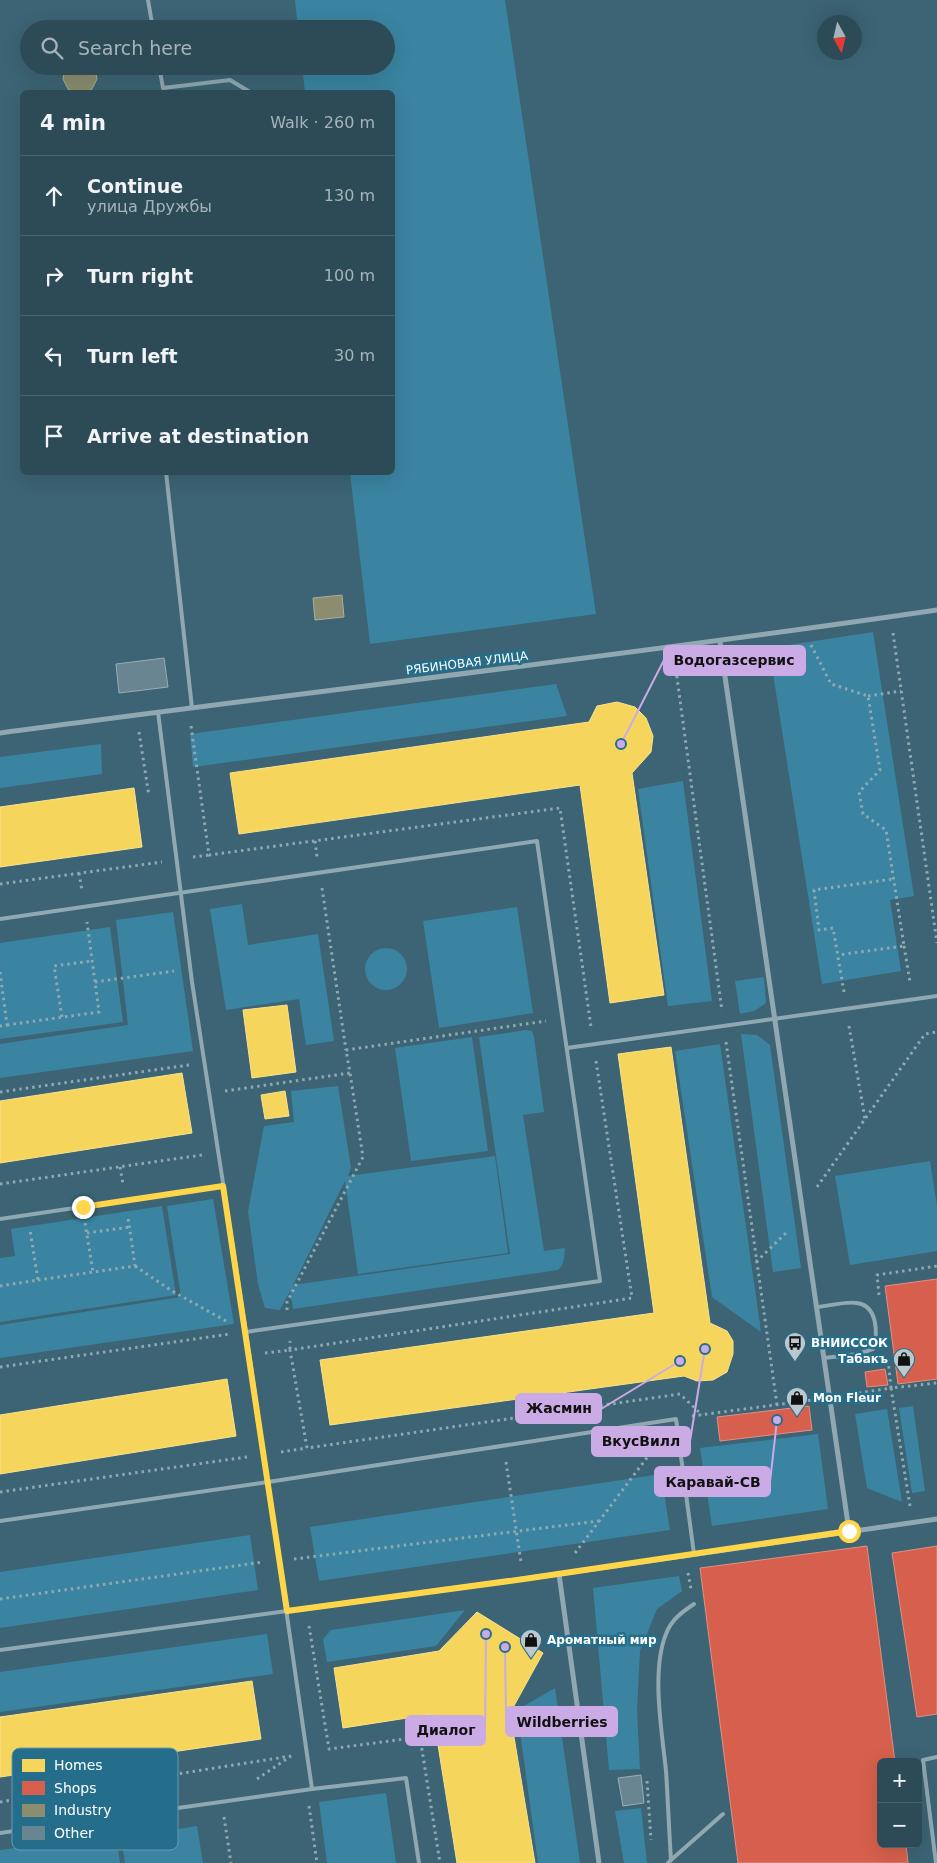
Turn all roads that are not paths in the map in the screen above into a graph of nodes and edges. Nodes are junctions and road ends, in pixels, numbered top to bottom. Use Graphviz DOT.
graph roads {
  1 [pos="148,0"];
  2 [pos="151,20"];
  3 [pos="161,75"];
  4 [pos="247,90"];
  5 [pos="166,475"];
  6 [pos="937,610"];
  7 [pos="720,642"];
  8 [pos="192,708"];
  9 [pos="158,712"];
  10 [pos="0,733"];
  11 [pos="181,892"];
  12 [pos="0,919"];
  13 [pos="937,996"];
  14 [pos="775,1019"];
  15 [pos="567,1048"];
  16 [pos="223,1186"];
  17 [pos="0,1219"];
  18 [pos="817,1307"];
  19 [pos="246,1332"];
  20 [pos="824,1358"];
  21 [pos="268,1482"];
  22 [pos="937,1519"];
  23 [pos="0,1521"];
  24 [pos="849,1531"];
  25 [pos="694,1554"];
  26 [pos="559,1574"];
  27 [pos="694,1604"];
  28 [pos="287,1611"];
  29 [pos="0,1650"];
  30 [pos="937,1758"];
  31 [pos="312,1789"];
  32 [pos="178,1808"];
  33 [pos="724,1814"];
  34 [pos="669,1861"];
  35 [pos="419,1863"];
  36 [pos="599,1863"];
  37 [pos="936,1863"];
  1 -- 2 [label="lane"];
  3 -- 4 [label="lane"];
  5 -- 8 [label="lane"];
  6 -- 7 [label="street, РЯБИНОВАЯ УЛИЦА"];
  7 -- 8 [label="street, РЯБИНОВАЯ УЛИЦА"];
  7 -- 14 [label="street"];
  8 -- 9 [label="street, РЯБИНОВАЯ УЛИЦА"];
  9 -- 10 [label="street, РЯБИНОВАЯ УЛИЦА"];
  9 -- 11 [label="lane"];
  11 -- 12 [label="lane"];
  11 -- 15 [label="lane"];
  11 -- 16 [label="lane"];
  13 -- 14 [label="lane"];
  14 -- 15 [label="lane"];
  14 -- 18 [label="street"];
  15 -- 19 [label="lane"];
  16 -- 17 [label="lane"];
  16 -- 19 [label="lane"];
  18 -- 20 [label="street"];
  18 -- 20 [label="lane"];
  19 -- 21 [label="lane"];
  20 -- 24 [label="street"];
  21 -- 23 [label="lane"];
  21 -- 25 [label="lane"];
  21 -- 28 [label="lane"];
  22 -- 24 [label="street"];
  24 -- 25 [label="street"];
  25 -- 26 [label="street"];
  26 -- 28 [label="street"];
  26 -- 36 [label="street"];
  27 -- 34 [label="lane"];
  28 -- 29 [label="lane"];
  28 -- 31 [label="lane"];
  30 -- 37 [label="lane"];
  31 -- 32 [label="lane"];
  31 -- 35 [label="lane"];
  33 -- 34 [label="lane"];
}
